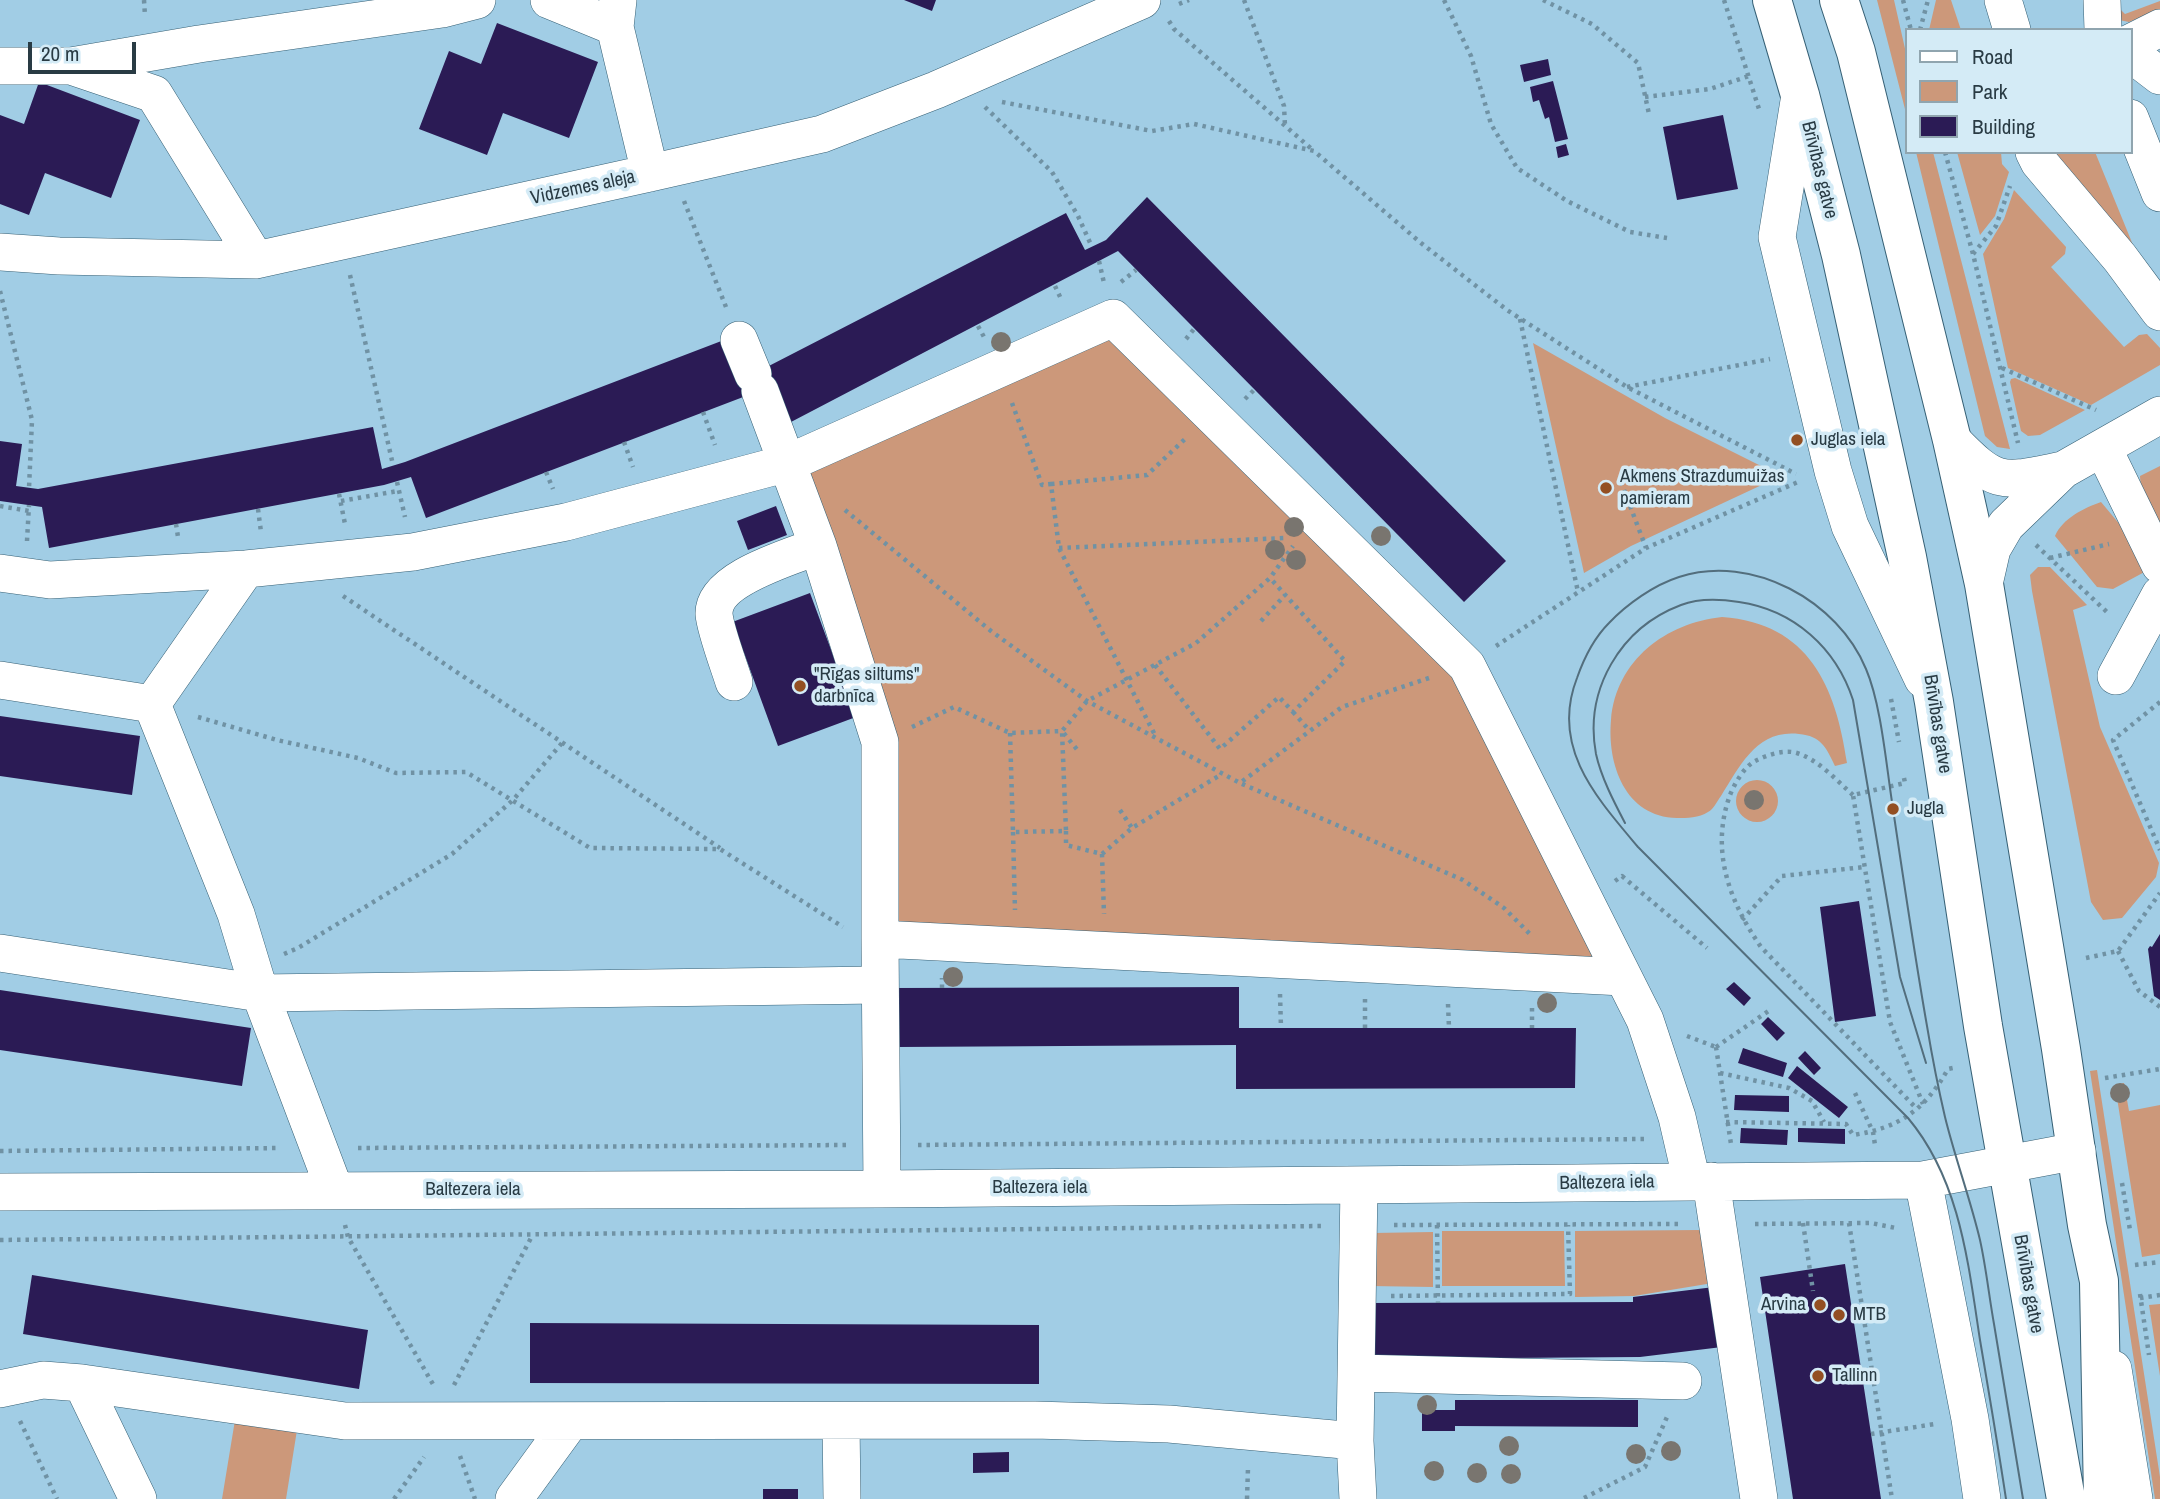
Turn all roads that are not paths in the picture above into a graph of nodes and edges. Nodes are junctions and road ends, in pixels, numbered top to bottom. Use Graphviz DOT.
graph roads {
  1 [pos="477,0"];
  2 [pos="549,0"];
  3 [pos="1772,0"];
  4 [pos="1839,0"];
  5 [pos="2003,0"];
  6 [pos="2102,0"];
  7 [pos="1142,1"];
  8 [pos="617,14"];
  9 [pos="2011,28"];
  10 [pos="2103,28"];
  11 [pos="2160,28"];
  12 [pos="2132,42"];
  13 [pos="2132,55"];
  14 [pos="0,66"];
  15 [pos="71,66"];
  16 [pos="2160,76"];
  17 [pos="1800,95"];
  18 [pos="2132,123"];
  19 [pos="2035,154"];
  20 [pos="661,171"];
  21 [pos="2160,193"];
  22 [pos="0,252"];
  23 [pos="256,260"];
  24 [pos="2157,299"];
  25 [pos="739,340"];
  26 [pos="2160,415"];
  27 [pos="1952,440"];
  28 [pos="2103,448"];
  29 [pos="788,463"];
  30 [pos="2063,470"];
  31 [pos="818,546"];
  32 [pos="2153,550"];
  33 [pos="246,569"];
  34 [pos="0,573"];
  35 [pos="1984,584"];
  36 [pos="2160,595"];
  37 [pos="2116,676"];
  38 [pos="0,680"];
  39 [pos="734,682"];
  40 [pos="1934,702"];
  41 [pos="152,704"];
  42 [pos="880,939"];
  43 [pos="0,953"];
  44 [pos="1623,977"];
  45 [pos="257,981"];
  46 [pos="880,985"];
  47 [pos="2077,1151"];
  48 [pos="2008,1163"];
  49 [pos="1923,1180"];
  50 [pos="1701,1181"];
  51 [pos="1359,1185"];
  52 [pos="882,1189"];
  53 [pos="335,1191"];
  54 [pos="0,1192"];
  55 [pos="2099,1281"];
  56 [pos="1357,1373"];
  57 [pos="1683,1381"];
  58 [pos="82,1383"];
  59 [pos="3,1389"];
  60 [pos="841,1421"];
  61 [pos="569,1422"];
  62 [pos="1356,1441"];
  63 [pos="138,1499"];
  64 [pos="514,1499"];
  65 [pos="842,1499"];
  66 [pos="1358,1499"];
  67 [pos="1759,1499"];
  68 [pos="1982,1499"];
  69 [pos="2066,1499"];
  70 [pos="2103,1499"];
  71 [pos="2134,1499"];
  1 -- 15 [label="street"];
  2 -- 8 [label="street"];
  3 -- 17 [label="highway, Brīvības gatve"];
  4 -- 27 [label="highway"];
  5 -- 9 [label="street"];
  6 -- 10 [label="street"];
  7 -- 20 [label="street, Vidzemes aleja"];
  8 -- 20 [label="street"];
  11 -- 12 [label="street"];
  13 -- 16 [label="street"];
  14 -- 15 [label="street"];
  15 -- 23 [label="street"];
  17 -- 40 [label="highway, Brīvības gatve"];
  17 -- 40 [label="street"];
  18 -- 21 [label="street"];
  19 -- 24 [label="street"];
  20 -- 23 [label="street, Vidzemes aleja"];
  22 -- 23 [label="street, Vidzemes aleja"];
  25 -- 29 [label="street"];
  26 -- 28 [label="street"];
  27 -- 30 [label="street"];
  27 -- 35 [label="highway"];
  28 -- 30 [label="street"];
  28 -- 32 [label="street"];
  29 -- 31 [label="street"];
  29 -- 33 [label="street"];
  29 -- 44 [label="street"];
  30 -- 35 [label="street"];
  31 -- 39 [label="street"];
  31 -- 42 [label="street"];
  33 -- 34 [label="street"];
  33 -- 41 [label="street"];
  35 -- 47 [label="highway"];
  36 -- 37 [label="street"];
  38 -- 41 [label="street"];
  40 -- 48 [label="highway, Brīvības gatve"];
  41 -- 45 [label="street"];
  42 -- 44 [label="street"];
  42 -- 46 [label="street"];
  43 -- 45 [label="street"];
  44 -- 50 [label="street"];
  45 -- 46 [label="street"];
  45 -- 53 [label="street"];
  46 -- 52 [label="street"];
  47 -- 48 [label="street, Baltezera iela"];
  47 -- 55 [label="highway"];
  48 -- 49 [label="street, Baltezera iela"];
  48 -- 69 [label="highway, Brīvības gatve"];
  49 -- 50 [label="street, Baltezera iela"];
  49 -- 68 [label="street"];
  50 -- 51 [label="street, Baltezera iela"];
  50 -- 67 [label="street"];
  51 -- 52 [label="street, Baltezera iela"];
  51 -- 56 [label="street"];
  52 -- 53 [label="street, Baltezera iela"];
  53 -- 54 [label="street, Baltezera iela"];
  55 -- 70 [label="highway"];
  55 -- 71 [label="street"];
  56 -- 57 [label="street"];
  56 -- 62 [label="street"];
  58 -- 59 [label="street"];
  58 -- 61 [label="street"];
  58 -- 63 [label="street"];
  60 -- 61 [label="street"];
  60 -- 62 [label="street"];
  60 -- 65 [label="street"];
  61 -- 64 [label="street"];
  62 -- 66 [label="street"];
}
